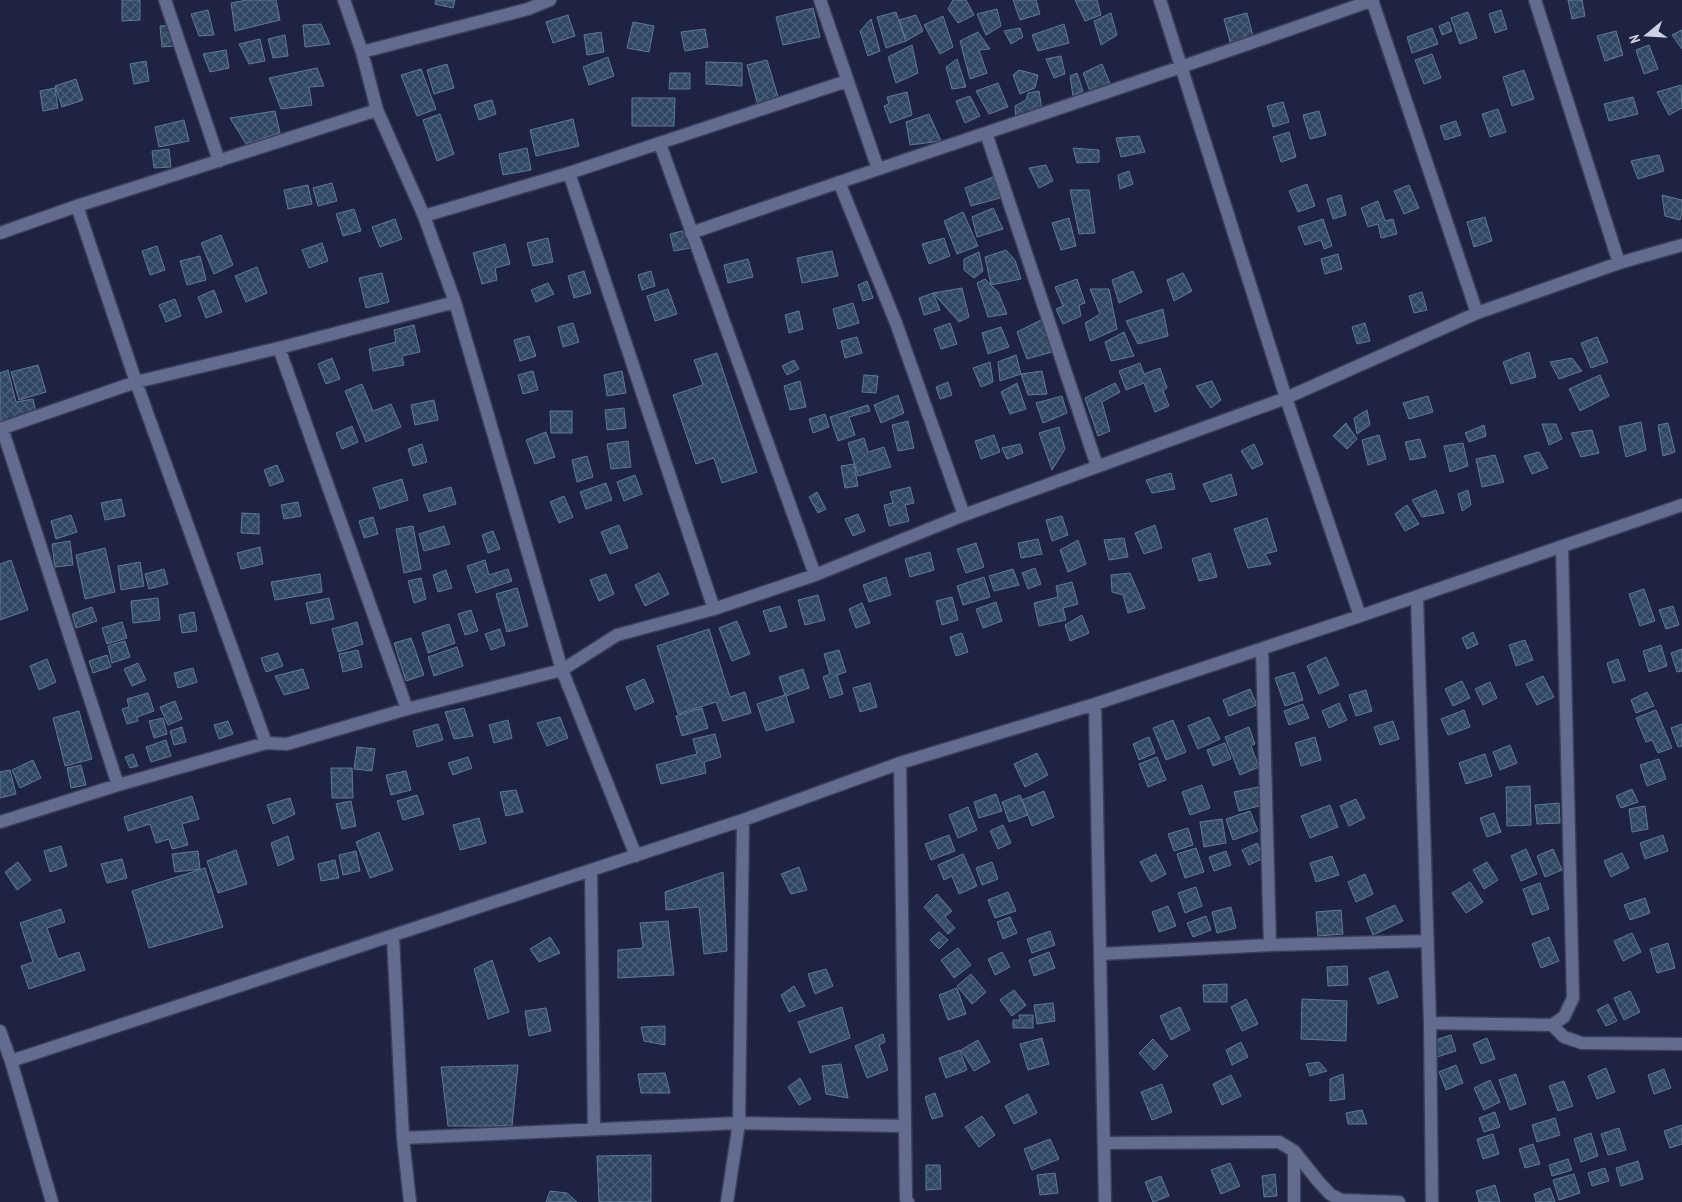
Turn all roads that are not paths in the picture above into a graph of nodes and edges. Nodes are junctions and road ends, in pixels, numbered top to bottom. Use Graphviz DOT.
graph roads {
  1 [pos="164,0"];
  2 [pos="344,0"];
  3 [pos="550,0"];
  4 [pos="1160,0"];
  5 [pos="1372,0"];
  6 [pos="1535,0"];
  7 [pos="822,1"];
  8 [pos="526,4"];
  9 [pos="362,52"];
  10 [pos="1182,67"];
  11 [pos="847,81"];
  12 [pos="377,110"];
  13 [pos="986,133"];
  14 [pos="660,144"];
  15 [pos="219,161"];
  16 [pos="878,169"];
  17 [pos="569,173"];
  18 [pos="839,182"];
  19 [pos="77,206"];
  20 [pos="424,216"];
  21 [pos="0,233"];
  22 [pos="691,233"];
  23 [pos="1682,245"];
  24 [pos="1619,263"];
  25 [pos="455,302"];
  26 [pos="1477,314"];
  27 [pos="279,348"];
  28 [pos="136,382"];
  29 [pos="1286,398"];
  30 [pos="1,428"];
  31 [pos="1098,466"];
  32 [pos="1682,505"];
  33 [pos="964,515"];
  34 [pos="1562,547"];
  35 [pos="814,575"];
  36 [pos="1417,597"];
  37 [pos="714,609"];
  38 [pos="1360,616"];
  39 [pos="1262,649"];
  40 [pos="562,670"];
  41 [pos="1095,704"];
  42 [pos="407,709"];
  43 [pos="266,744"];
  44 [pos="900,763"];
  45 [pos="118,785"];
  46 [pos="743,820"];
  47 [pos="0,822"];
  48 [pos="636,856"];
  49 [pos="591,870"];
  50 [pos="393,937"];
  51 [pos="1427,941"];
  52 [pos="1270,945"];
  53 [pos="1100,954"];
  54 [pos="1430,1023"];
  55 [pos="1552,1025"];
  56 [pos="0,1031"];
  57 [pos="1682,1044"];
  58 [pos="11,1061"];
  59 [pos="739,1123"];
  60 [pos="905,1126"];
  61 [pos="594,1129"];
  62 [pos="404,1138"];
  63 [pos="1104,1143"];
  64 [pos="1294,1151"];
  65 [pos="51,1202"];
  66 [pos="410,1202"];
  67 [pos="727,1202"];
  68 [pos="908,1202"];
  69 [pos="1105,1202"];
  70 [pos="1294,1202"];
  71 [pos="1399,1202"];
  72 [pos="1432,1202"];
  1 -- 15 [label="street"];
  2 -- 9 [label="street"];
  3 -- 8 [label="street"];
  4 -- 10 [label="street"];
  5 -- 10 [label="street"];
  5 -- 26 [label="street"];
  6 -- 24 [label="street"];
  7 -- 11 [label="street"];
  8 -- 9 [label="street"];
  9 -- 12 [label="street"];
  10 -- 13 [label="street"];
  10 -- 29 [label="street"];
  11 -- 14 [label="street"];
  11 -- 16 [label="street"];
  12 -- 15 [label="street"];
  12 -- 20 [label="street"];
  13 -- 16 [label="street"];
  13 -- 31 [label="street"];
  14 -- 17 [label="street"];
  14 -- 22 [label="street"];
  15 -- 19 [label="street"];
  16 -- 18 [label="street"];
  17 -- 20 [label="street"];
  17 -- 37 [label="street"];
  18 -- 22 [label="street"];
  18 -- 33 [label="street"];
  19 -- 21 [label="street"];
  19 -- 28 [label="street"];
  20 -- 25 [label="street"];
  22 -- 35 [label="street"];
  23 -- 24 [label="street"];
  24 -- 26 [label="street"];
  25 -- 27 [label="street"];
  25 -- 40 [label="street"];
  26 -- 29 [label="street"];
  27 -- 28 [label="street"];
  27 -- 42 [label="street"];
  28 -- 30 [label="street"];
  28 -- 43 [label="street"];
  29 -- 31 [label="street"];
  29 -- 38 [label="street"];
  30 -- 45 [label="street"];
  31 -- 33 [label="street"];
  32 -- 34 [label="street"];
  33 -- 35 [label="street"];
  34 -- 36 [label="street"];
  34 -- 55 [label="street"];
  35 -- 37 [label="street"];
  36 -- 38 [label="street"];
  36 -- 51 [label="street"];
  37 -- 40 [label="street"];
  38 -- 39 [label="street"];
  39 -- 41 [label="street"];
  39 -- 52 [label="street"];
  40 -- 42 [label="street"];
  40 -- 48 [label="street"];
  41 -- 44 [label="street"];
  41 -- 53 [label="street"];
  42 -- 43 [label="street"];
  43 -- 45 [label="street"];
  44 -- 46 [label="street"];
  44 -- 60 [label="street"];
  45 -- 47 [label="street"];
  46 -- 48 [label="street"];
  46 -- 59 [label="street"];
  48 -- 49 [label="street"];
  49 -- 50 [label="street"];
  49 -- 61 [label="street"];
  50 -- 58 [label="street"];
  50 -- 62 [label="street"];
  51 -- 52 [label="street"];
  51 -- 54 [label="street"];
  52 -- 53 [label="street"];
  53 -- 63 [label="street"];
  54 -- 55 [label="street"];
  54 -- 72 [label="street"];
  55 -- 57 [label="street"];
  56 -- 58 [label="street"];
  58 -- 65 [label="street"];
  59 -- 60 [label="street"];
  59 -- 61 [label="street"];
  59 -- 67 [label="street"];
  60 -- 68 [label="street"];
  61 -- 62 [label="street"];
  62 -- 66 [label="street"];
  63 -- 64 [label="street"];
  63 -- 69 [label="street"];
  64 -- 70 [label="street"];
  64 -- 71 [label="street"];
}
